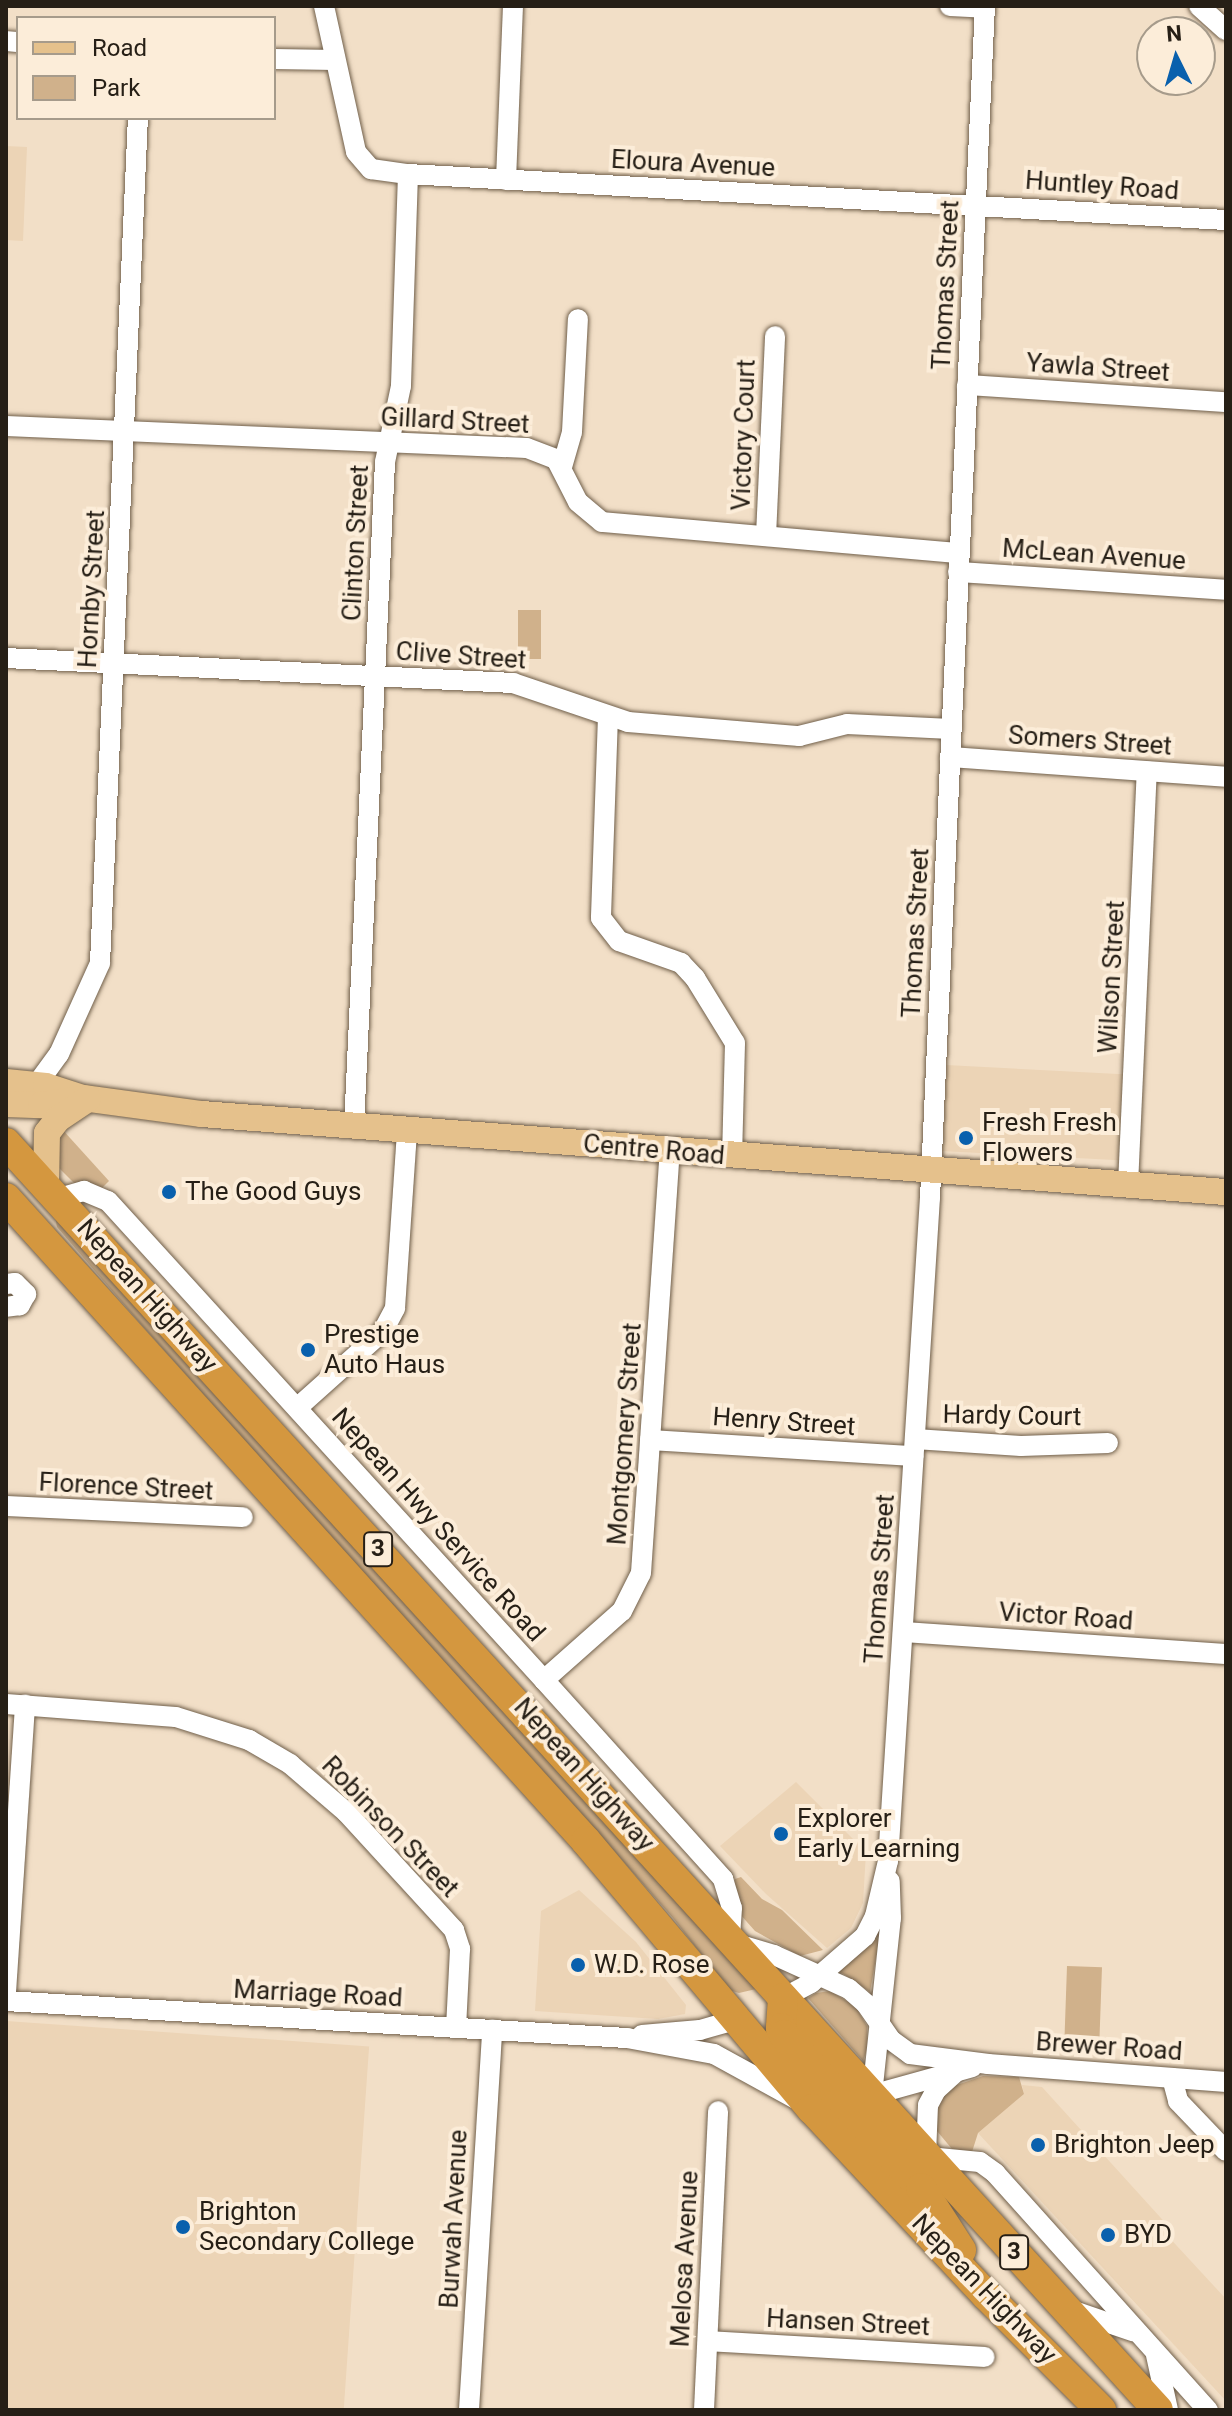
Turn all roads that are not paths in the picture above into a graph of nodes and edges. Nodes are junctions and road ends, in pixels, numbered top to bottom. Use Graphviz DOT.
graph roads {
  1 [pos="324,6"];
  2 [pos="513,6"];
  3 [pos="950,6"];
  4 [pos="1199,6"];
  5 [pos="985,7"];
  6 [pos="1226,30"];
  7 [pos="276,59"];
  8 [pos="335,60"];
  9 [pos="138,120"];
  10 [pos="408,174"];
  11 [pos="506,180"];
  12 [pos="975,205"];
  13 [pos="1226,220"];
  14 [pos="578,319"];
  15 [pos="775,336"];
  16 [pos="967,385"];
  17 [pos="1226,402"];
  18 [pos="6,426"];
  19 [pos="125,431"];
  20 [pos="390,444"];
  21 [pos="562,467"];
  22 [pos="766,536"];
  23 [pos="959,562"];
  24 [pos="1226,590"];
  25 [pos="6,658"];
  26 [pos="115,663"];
  27 [pos="375,676"];
  28 [pos="608,716"];
  29 [pos="951,729"];
  30 [pos="950,757"];
  31 [pos="1147,771"];
  32 [pos="1226,777"];
  33 [pos="59,1054"];
  34 [pos="6,1082"];
  35 [pos="37,1084"];
  36 [pos="88,1099"];
  37 [pos="6,1104"];
  38 [pos="354,1126"];
  39 [pos="407,1130"];
  40 [pos="6,1143"];
  41 [pos="670,1151"];
  42 [pos="732,1156"];
  43 [pos="932,1172"];
  44 [pos="1128,1185"];
  45 [pos="52,1192"];
  46 [pos="1226,1192"];
  47 [pos="6,1198"];
  48 [pos="29,1224"];
  49 [pos="6,1284"];
  50 [pos="6,1307"];
  51 [pos="297,1408"];
  52 [pos="650,1440"];
  53 [pos="1108,1443"];
  54 [pos="914,1448"];
  55 [pos="6,1506"];
  56 [pos="243,1517"];
  57 [pos="903,1632"];
  58 [pos="1226,1654"];
  59 [pos="544,1680"];
  60 [pos="16,1704"];
  61 [pos="888,1861"];
  62 [pos="732,1940"];
  63 [pos="821,1975"];
  64 [pos="6,1992"];
  65 [pos="783,1998"];
  66 [pos="6,2001"];
  67 [pos="739,2026"];
  68 [pos="881,2026"];
  69 [pos="456,2028"];
  70 [pos="492,2030"];
  71 [pos="627,2038"];
  72 [pos="692,2049"];
  73 [pos="988,2064"];
  74 [pos="959,2070"];
  75 [pos="1180,2078"];
  76 [pos="1226,2082"];
  77 [pos="872,2095"];
  78 [pos="823,2108"];
  79 [pos="718,2111"];
  80 [pos="1226,2151"];
  81 [pos="920,2162"];
  82 [pos="982,2290"];
  83 [pos="1064,2308"];
  84 [pos="708,2341"];
  85 [pos="1147,2342"];
  86 [pos="985,2357"];
  87 [pos="469,2410"];
  88 [pos="704,2410"];
  89 [pos="1101,2410"];
  90 [pos="1158,2410"];
  91 [pos="1168,2410"];
  92 [pos="1208,2410"];
  1 -- 8 [label="street"];
  2 -- 11 [label="street"];
  3 -- 5 [label="street"];
  4 -- 6 [label="street"];
  5 -- 12 [label="street, Thomas Street"];
  7 -- 8 [label="street"];
  8 -- 10 [label="street"];
  9 -- 19 [label="street, Hornby Street"];
  10 -- 11 [label="street, Eloura Avenue"];
  10 -- 20 [label="street, Clinton Street"];
  11 -- 12 [label="street, Eloura Avenue"];
  12 -- 13 [label="street, Huntley Road"];
  12 -- 16 [label="street, Thomas Street"];
  14 -- 21 [label="street"];
  15 -- 22 [label="street, Victory Court"];
  16 -- 17 [label="street, Yawla Street"];
  16 -- 23 [label="street, Thomas Street"];
  18 -- 19 [label="street, Gillard Street"];
  19 -- 20 [label="street, Gillard Street"];
  19 -- 26 [label="street, Hornby Street"];
  20 -- 21 [label="street, Gillard Street"];
  20 -- 27 [label="street, Clinton Street"];
  21 -- 22 [label="street"];
  22 -- 23 [label="street"];
  23 -- 24 [label="street, McLean Avenue"];
  23 -- 29 [label="street, Thomas Street"];
  25 -- 26 [label="street, Clive Street"];
  26 -- 27 [label="street, Clive Street"];
  26 -- 33 [label="street, Hornby Street"];
  27 -- 28 [label="street, Clive Street"];
  27 -- 38 [label="street, Clinton Street"];
  28 -- 29 [label="street, Clive Street"];
  28 -- 42 [label="street"];
  29 -- 30 [label="street, Thomas Street"];
  30 -- 31 [label="street, Somers Street"];
  30 -- 43 [label="street, Thomas Street"];
  31 -- 32 [label="street, Somers Street"];
  31 -- 44 [label="street, Wilson Street"];
  33 -- 35 [label="street, Hornby Street"];
  33 -- 36 [label="street"];
  34 -- 35 [label="main road, Centre Road"];
  35 -- 36 [label="main road, Centre Road"];
  36 -- 37 [label="main road, Centre Road"];
  36 -- 38 [label="main road, Centre Road"];
  36 -- 45 [label="main road"];
  38 -- 39 [label="main road, Centre Road"];
  39 -- 41 [label="main road, Centre Road"];
  39 -- 51 [label="street"];
  40 -- 45 [label="highway, Nepean Highway / 3"];
  41 -- 42 [label="main road, Centre Road"];
  41 -- 52 [label="street, Montgomery Street"];
  42 -- 43 [label="main road, Centre Road"];
  43 -- 44 [label="main road, Centre Road"];
  43 -- 54 [label="street, Thomas Street"];
  44 -- 46 [label="main road, Centre Road"];
  45 -- 48 [label="highway"];
  45 -- 51 [label="street, Nepean Hwy Service Road"];
  45 -- 62 [label="highway, Nepean Highway / 3"];
  47 -- 48 [label="highway, Nepean Highway / 3"];
  48 -- 67 [label="highway, Nepean Highway / 3"];
  49 -- 50 [label="street"];
  51 -- 59 [label="street, Nepean Hwy Service Road"];
  52 -- 54 [label="street, Henry Street"];
  52 -- 59 [label="street, Montgomery Street"];
  53 -- 54 [label="street, Hardy Court"];
  54 -- 57 [label="street, Thomas Street"];
  55 -- 56 [label="street, Florence Street"];
  57 -- 58 [label="street, Victor Road"];
  57 -- 61 [label="street, Thomas Street"];
  59 -- 62 [label="street, Nepean Hwy Service Road"];
  60 -- 64 [label="street"];
  60 -- 69 [label="street, Robinson Street"];
  61 -- 63 [label="street, Thomas Street"];
  61 -- 68 [label="street, Thomas Street"];
  62 -- 63 [label="street, Brewer Road"];
  62 -- 65 [label="highway, Nepean Highway / 3"];
  63 -- 65 [label="street, Thomas Street"];
  63 -- 68 [label="street, Brewer Road"];
  65 -- 67 [label="highway"];
  65 -- 77 [label="highway, Nepean Highway / 3"];
  65 -- 78 [label="highway"];
  66 -- 69 [label="street, Marriage Road"];
  67 -- 71 [label="street, Marriage Road"];
  67 -- 72 [label="street"];
  67 -- 78 [label="highway, Nepean Highway / 3"];
  68 -- 73 [label="street, Brewer Road"];
  68 -- 77 [label="street, Thomas Street"];
  69 -- 70 [label="street, Marriage Road"];
  70 -- 71 [label="street, Marriage Road"];
  70 -- 87 [label="street, Burwah Avenue"];
  71 -- 72 [label="street, Marriage Road"];
  72 -- 78 [label="street, Marriage Road"];
  73 -- 74 [label="street, Brewer Road"];
  73 -- 75 [label="street, Brewer Road"];
  74 -- 77 [label="street, Brewer Road"];
  74 -- 81 [label="street"];
  75 -- 76 [label="street, Brewer Road"];
  75 -- 80 [label="street"];
  77 -- 78 [label="highway"];
  77 -- 81 [label="highway, Nepean Highway / 3"];
  78 -- 81 [label="highway"];
  78 -- 82 [label="highway, Nepean Highway / 3"];
  79 -- 84 [label="street, Melosa Avenue"];
  81 -- 82 [label="highway"];
  81 -- 83 [label="highway, Nepean Highway / 3"];
  81 -- 85 [label="street"];
  82 -- 89 [label="highway, Nepean Highway / 3"];
  83 -- 85 [label="street"];
  83 -- 90 [label="highway, Nepean Highway / 3"];
  84 -- 86 [label="street, Hansen Street"];
  84 -- 88 [label="street, Melosa Avenue"];
  85 -- 91 [label="street"];
  85 -- 92 [label="street"];
}
